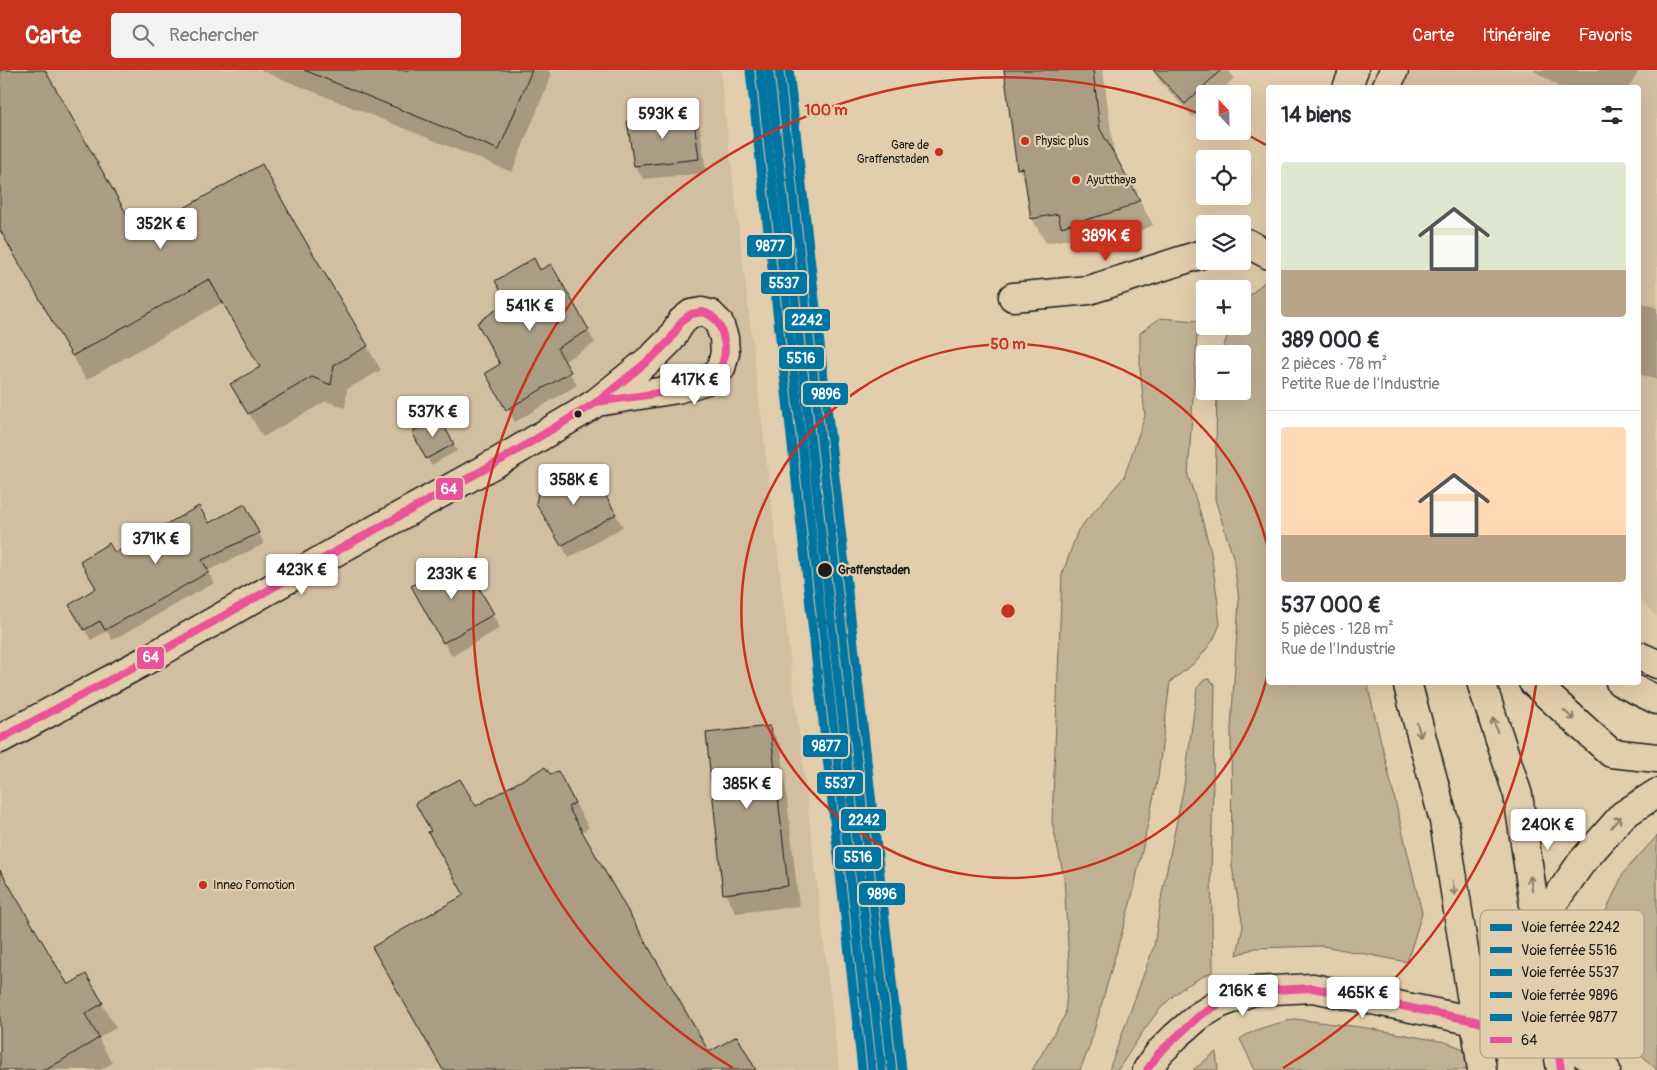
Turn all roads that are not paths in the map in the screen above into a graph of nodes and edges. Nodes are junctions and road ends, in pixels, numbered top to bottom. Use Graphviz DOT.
graph roads {
  1 [pos="1354,70"];
  2 [pos="1394,70"];
  3 [pos="1348,85"];
  4 [pos="1387,85"];
  5 [pos="1251,245"];
  6 [pos="1266,253"];
  7 [pos="1196,257"];
  8 [pos="1012,297"];
  9 [pos="597,402"];
  10 [pos="1641,657"];
  11 [pos="1657,664"];
  12 [pos="1408,685"];
  13 [pos="1482,685"];
  14 [pos="1537,685"];
  15 [pos="1626,685"];
  16 [pos="1657,700"];
  17 [pos="0,739"];
  18 [pos="1657,758"];
  19 [pos="1657,793"];
  20 [pos="1535,910"];
  21 [pos="1552,910"];
  22 [pos="1475,1022"];
  23 [pos="1480,1023"];
  24 [pos="1480,1056"];
  25 [pos="1573,1058"];
  26 [pos="1589,1058"];
  27 [pos="1147,1070"];
  28 [pos="1581,1070"];
  29 [pos="1606,1070"];
  1 -- 3 [label="main road"];
  2 -- 4 [label="main road"];
  5 -- 6 [label="main road"];
  7 -- 8 [label="main road"];
  9 -- 17 [label="main road"];
  10 -- 11 [label="main road"];
  12 -- 22 [label="main road, one-way"];
  20 -- 13 [label="main road, one-way"];
  14 -- 18 [label="main road, one-way"];
  15 -- 16 [label="main road"];
  21 -- 19 [label="main road, one-way"];
  22 -- 23 [label="main road"];
  22 -- 24 [label="main road"];
  22 -- 27 [label="main road"];
  25 -- 28 [label="main road"];
  26 -- 29 [label="main road"];
}
